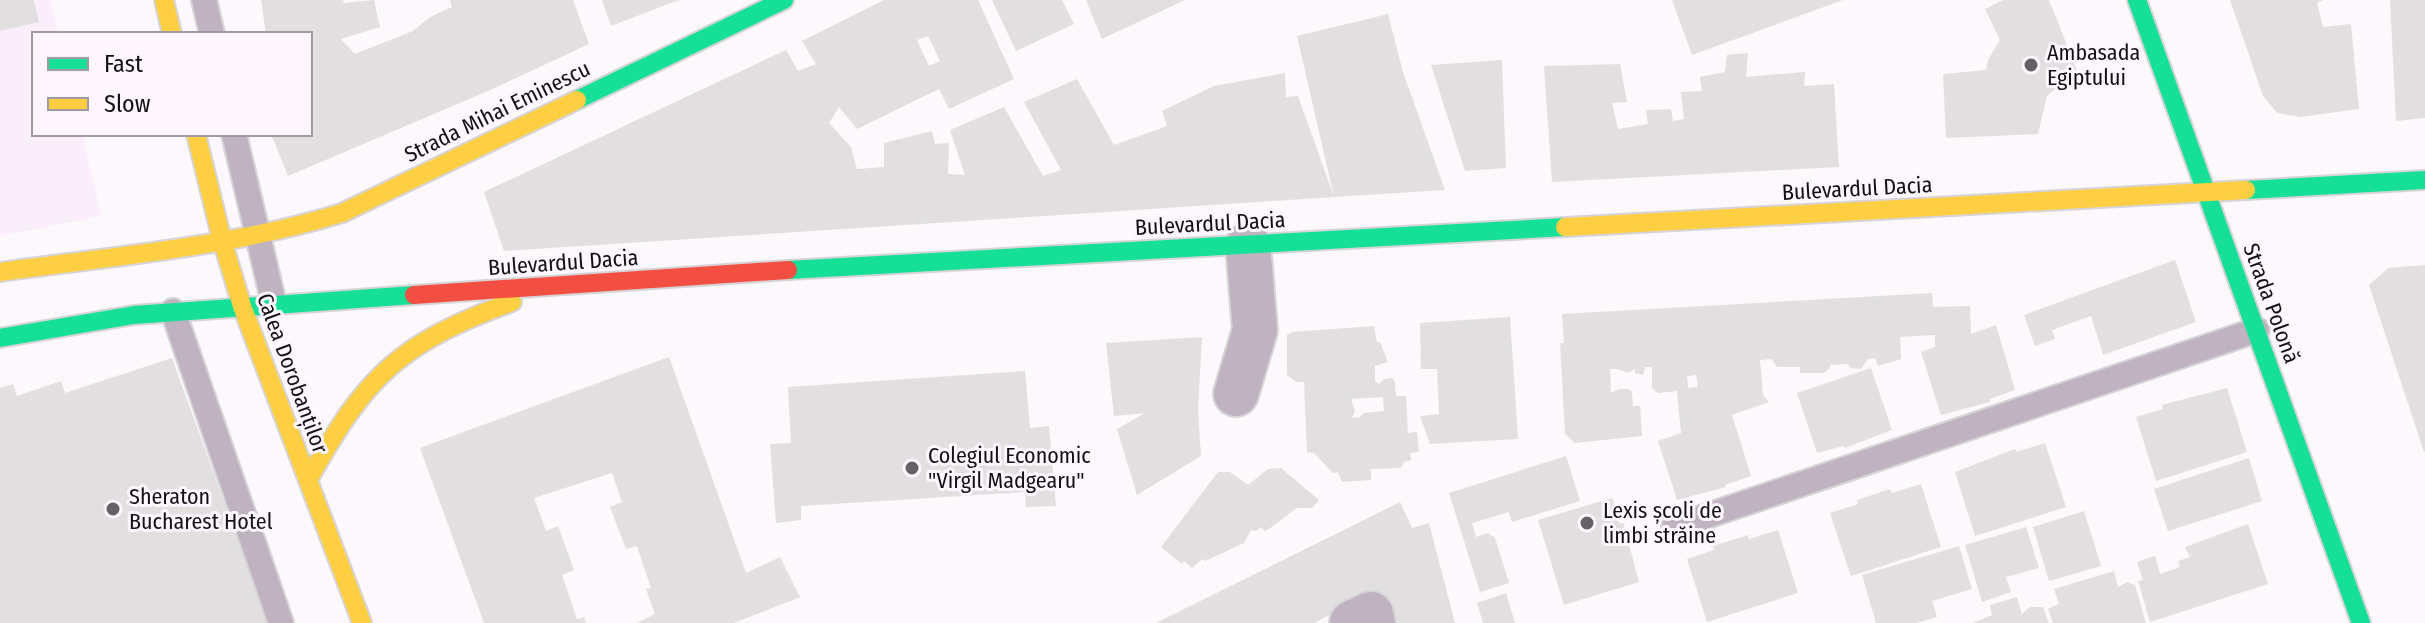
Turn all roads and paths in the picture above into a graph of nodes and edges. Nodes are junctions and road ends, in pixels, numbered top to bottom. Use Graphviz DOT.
graph roads {
  1 [pos="164,0"];
  2 [pos="204,0"];
  3 [pos="784,0"];
  4 [pos="2137,0"];
  5 [pos="172,32"];
  6 [pos="212,32"];
  7 [pos="196,136"];
  8 [pos="234,136"];
  9 [pos="2425,180"];
  10 [pos="2207,194"];
  11 [pos="256,233"];
  12 [pos="222,240"];
  13 [pos="1248,245"];
  14 [pos="0,272"];
  15 [pos="564,286"];
  16 [pos="274,304"];
  17 [pos="242,306"];
  18 [pos="173,311"];
  19 [pos="2257,330"];
  20 [pos="0,338"];
  21 [pos="1236,394"];
  22 [pos="308,480"];
  23 [pos="1674,527"];
  24 [pos="281,623"];
  25 [pos="362,623"];
  26 [pos="1352,623"];
  27 [pos="1373,623"];
  28 [pos="2361,623"];
  1 -- 5 [label="main road"];
  2 -- 6 [label="lane"];
  3 -- 11 [label="main road, Strada Mihai Eminescu"];
  4 -- 10 [label="main road, Strada Polonă"];
  7 -- 12 [label="main road, Calea Dorobanților"];
  8 -- 11 [label="lane"];
  9 -- 10 [label="main road, Bulevardul Dacia"];
  10 -- 13 [label="main road, Bulevardul Dacia"];
  10 -- 19 [label="main road, Strada Polonă"];
  11 -- 12 [label="main road, Strada Mihai Eminescu"];
  11 -- 16 [label="lane"];
  12 -- 14 [label="main road"];
  12 -- 17 [label="main road, Calea Dorobanților"];
  13 -- 15 [label="main road, Bulevardul Dacia"];
  13 -- 21 [label="street"];
  15 -- 16 [label="main road, Bulevardul Dacia"];
  15 -- 22 [label="main road"];
  16 -- 17 [label="main road, Bulevardul Dacia"];
  17 -- 18 [label="main road, Bulevardul Dacia"];
  17 -- 22 [label="main road, Calea Dorobanților"];
  18 -- 20 [label="main road, Bulevardul Dacia"];
  18 -- 24 [label="lane"];
  19 -- 23 [label="lane"];
  19 -- 28 [label="main road, Strada Polonă"];
  22 -- 25 [label="main road, Calea Dorobanților"];
  26 -- 27 [label="street"];
}
